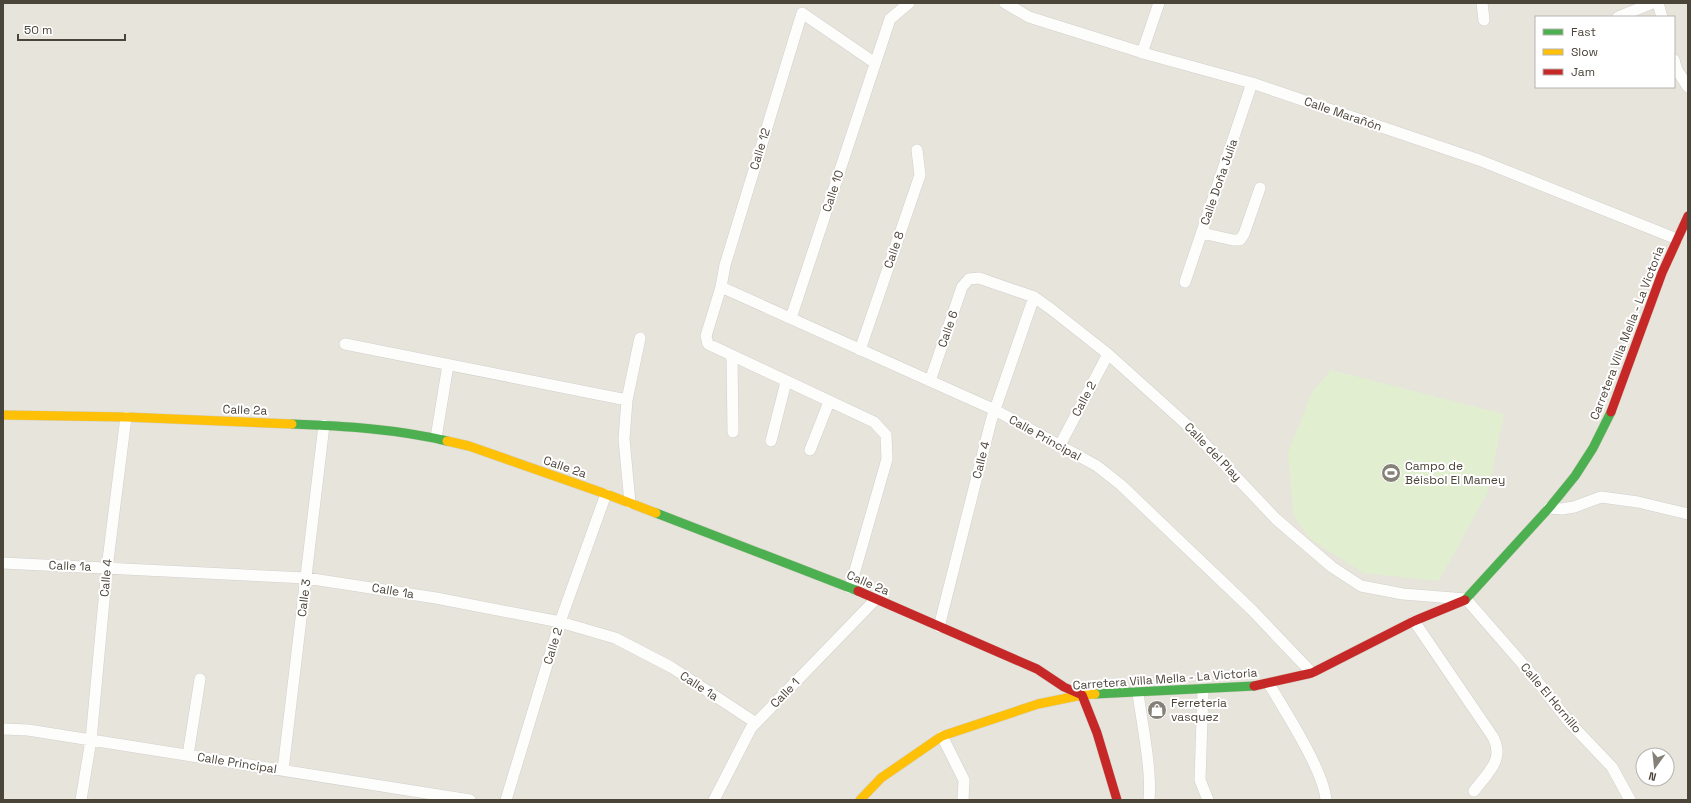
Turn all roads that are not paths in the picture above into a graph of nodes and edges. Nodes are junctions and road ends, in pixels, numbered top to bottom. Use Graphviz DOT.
graph roads {
  1 [pos="909,3"];
  2 [pos="1005,3"];
  3 [pos="1159,3"];
  4 [pos="1482,3"];
  5 [pos="1653,3"];
  6 [pos="1658,3"];
  7 [pos="1620,16"];
  8 [pos="1662,16"];
  9 [pos="1484,20"];
  10 [pos="1142,52"];
  11 [pos="875,63"];
  12 [pos="1675,63"];
  13 [pos="1252,83"];
  14 [pos="1688,87"];
  15 [pos="917,150"];
  16 [pos="1260,188"];
  17 [pos="1688,216"];
  18 [pos="1202,232"];
  19 [pos="1677,239"];
  20 [pos="968,279"];
  21 [pos="1185,282"];
  22 [pos="721,287"];
  23 [pos="1034,297"];
  24 [pos="791,318"];
  25 [pos="640,338"];
  26 [pos="345,344"];
  27 [pos="860,350"];
  28 [pos="1108,354"];
  29 [pos="732,356"];
  30 [pos="448,365"];
  31 [pos="930,381"];
  32 [pos="786,382"];
  33 [pos="627,400"];
  34 [pos="829,402"];
  35 [pos="995,410"];
  36 [pos="3,415"];
  37 [pos="126,417"];
  38 [pos="324,425"];
  39 [pos="733,432"];
  40 [pos="436,438"];
  41 [pos="771,441"];
  42 [pos="1060,445"];
  43 [pos="810,450"];
  44 [pos="606,494"];
  45 [pos="630,503"];
  46 [pos="1549,508"];
  47 [pos="1688,514"];
  48 [pos="3,563"];
  49 [pos="107,568"];
  50 [pos="306,578"];
  51 [pos="850,588"];
  52 [pos="1466,598"];
  53 [pos="875,600"];
  54 [pos="1414,621"];
  55 [pos="560,622"];
  56 [pos="939,627"];
  57 [pos="1312,673"];
  58 [pos="200,679"];
  59 [pos="1269,684"];
  60 [pos="1203,690"];
  61 [pos="1138,693"];
  62 [pos="1082,695"];
  63 [pos="756,723"];
  64 [pos="3,729"];
  65 [pos="942,736"];
  66 [pos="91,740"];
  67 [pos="188,755"];
  68 [pos="283,770"];
  69 [pos="1474,791"];
  70 [pos="1326,795"];
  71 [pos="81,800"];
  72 [pos="470,800"];
  73 [pos="506,800"];
  74 [pos="714,800"];
  75 [pos="860,800"];
  76 [pos="963,800"];
  77 [pos="1117,800"];
  78 [pos="1149,800"];
  79 [pos="1208,800"];
  80 [pos="1320,800"];
  81 [pos="1630,800"];
  1 -- 11 [label="street, Calle 10"];
  2 -- 10 [label="street, Calle Marañón"];
  3 -- 10 [label="street"];
  4 -- 9 [label="street"];
  5 -- 7 [label="street"];
  6 -- 8 [label="street"];
  10 -- 13 [label="street, Calle Marañón"];
  11 -- 22 [label="street, Calle 12"];
  11 -- 24 [label="street, Calle 10"];
  12 -- 14 [label="street"];
  13 -- 18 [label="street, Calle Doña Julia"];
  13 -- 19 [label="street, Calle Marañón"];
  15 -- 27 [label="street, Calle 8"];
  16 -- 18 [label="street"];
  17 -- 19 [label="street, Carretera Villa Mella - La Victoria"];
  18 -- 21 [label="street, Calle Doña Julia"];
  19 -- 46 [label="street, Carretera Villa Mella - La Victoria"];
  20 -- 23 [label="street, Calle del Play"];
  20 -- 31 [label="street, Calle 6"];
  22 -- 24 [label="street, Calle Principal"];
  22 -- 29 [label="street, Calle 12"];
  23 -- 28 [label="street, Calle del Play"];
  23 -- 35 [label="street, Calle 4"];
  24 -- 27 [label="street, Calle Principal"];
  25 -- 33 [label="street"];
  26 -- 30 [label="street"];
  27 -- 31 [label="street, Calle Principal"];
  28 -- 42 [label="street, Calle 2"];
  28 -- 52 [label="street, Calle del Play"];
  29 -- 32 [label="street, Calle 12"];
  29 -- 39 [label="street"];
  30 -- 33 [label="street"];
  30 -- 40 [label="street"];
  31 -- 35 [label="street, Calle Principal"];
  32 -- 34 [label="street, Calle 12"];
  32 -- 41 [label="street"];
  33 -- 45 [label="street"];
  34 -- 43 [label="street"];
  34 -- 51 [label="street, Calle 12"];
  35 -- 42 [label="street, Calle Principal"];
  35 -- 56 [label="street, Calle 4"];
  36 -- 37 [label="street, Calle 2a"];
  37 -- 38 [label="street, Calle 2a"];
  37 -- 49 [label="street, Calle 4"];
  38 -- 40 [label="street, Calle 2a"];
  38 -- 50 [label="street, Calle 3"];
  40 -- 44 [label="street, Calle 2a"];
  42 -- 57 [label="street, Calle Principal"];
  44 -- 45 [label="street, Calle 2a"];
  44 -- 55 [label="street, Calle 2"];
  45 -- 51 [label="street, Calle 2a"];
  46 -- 47 [label="street"];
  46 -- 52 [label="street, Carretera Villa Mella - La Victoria"];
  48 -- 49 [label="street, Calle 1a"];
  49 -- 50 [label="street, Calle 1a"];
  49 -- 66 [label="street, Calle 4"];
  50 -- 55 [label="street, Calle 1a"];
  50 -- 68 [label="street, Calle 3"];
  51 -- 53 [label="street, Calle 2a"];
  52 -- 54 [label="street, Carretera Villa Mella - La Victoria"];
  52 -- 81 [label="street, Calle El Hornillo"];
  53 -- 56 [label="street, Calle 2a"];
  53 -- 63 [label="street, Calle 1"];
  54 -- 57 [label="street, Carretera Villa Mella - La Victoria"];
  54 -- 69 [label="street"];
  55 -- 63 [label="street, Calle 1a"];
  55 -- 73 [label="street, Calle 2"];
  56 -- 62 [label="street, Calle 2a"];
  57 -- 59 [label="street, Carretera Villa Mella - La Victoria"];
  58 -- 67 [label="street"];
  59 -- 60 [label="street, Carretera Villa Mella - La Victoria"];
  59 -- 70 [label="street"];
  60 -- 61 [label="street, Carretera Villa Mella - La Victoria"];
  60 -- 79 [label="street"];
  61 -- 62 [label="street, Carretera Villa Mella - La Victoria"];
  61 -- 78 [label="street"];
  62 -- 65 [label="street, Carretera Villa Mella - La Victoria"];
  62 -- 77 [label="street"];
  63 -- 74 [label="street, Calle 1"];
  64 -- 66 [label="street, Calle Principal"];
  65 -- 75 [label="street, Carretera Villa Mella - La Victoria"];
  65 -- 76 [label="street"];
  66 -- 67 [label="street, Calle Principal"];
  66 -- 71 [label="street, Calle 4"];
  67 -- 68 [label="street, Calle Principal"];
  68 -- 72 [label="street, Calle Principal"];
  70 -- 80 [label="street"];
}
